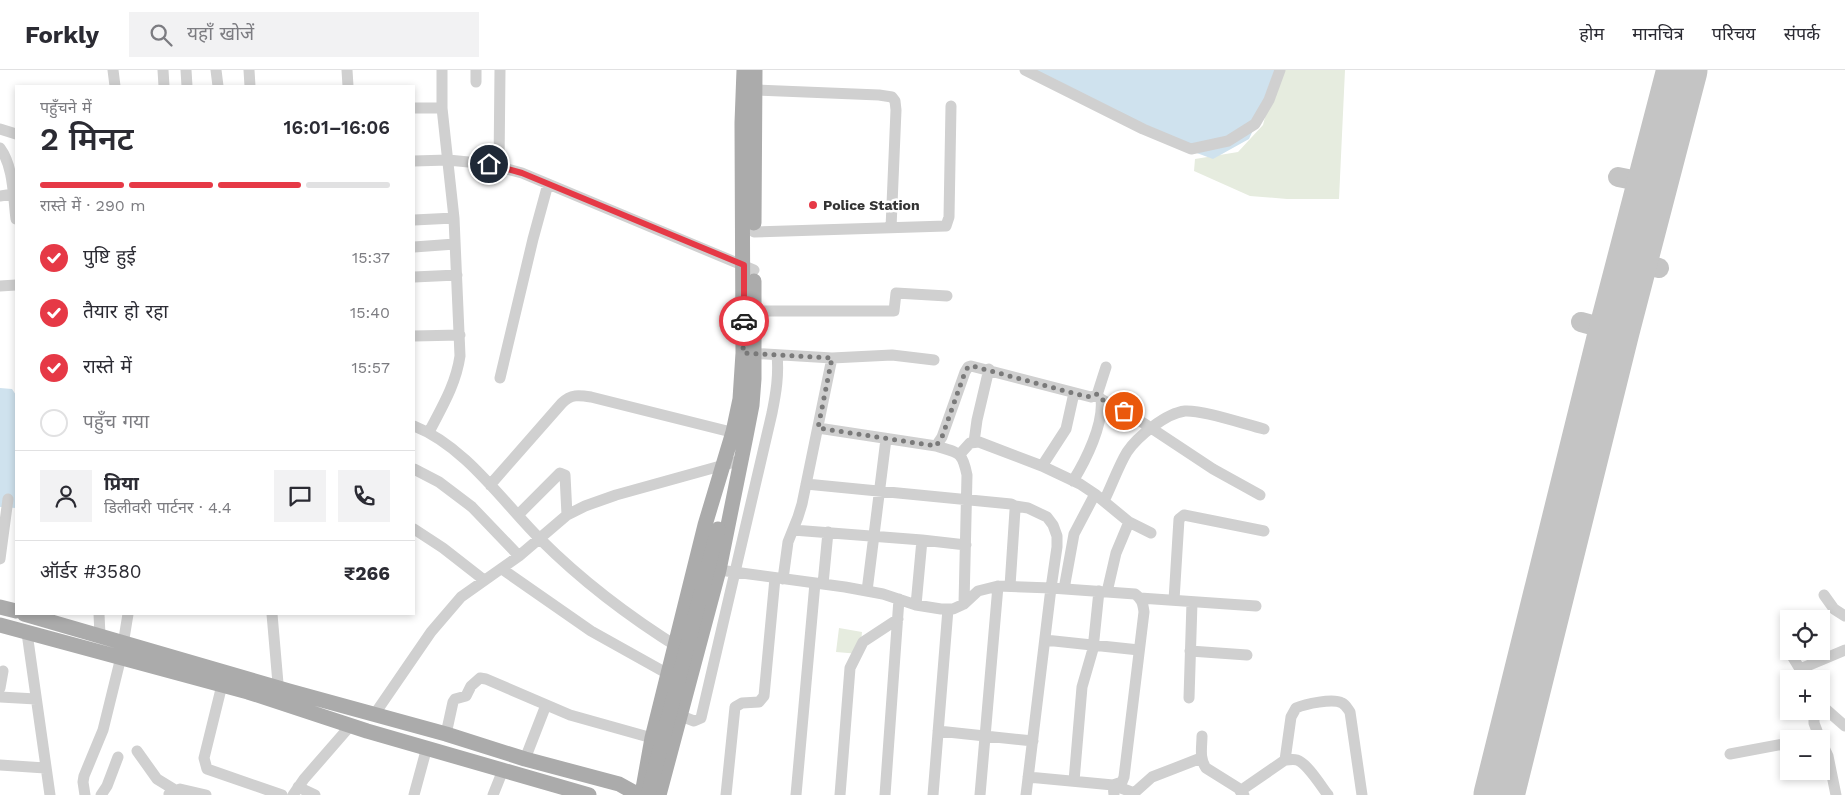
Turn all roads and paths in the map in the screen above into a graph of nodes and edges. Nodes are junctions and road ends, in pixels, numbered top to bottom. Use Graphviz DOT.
graph roads {
  1 [pos="113,70"];
  2 [pos="163,70"];
  3 [pos="186,70"];
  4 [pos="216,70"];
  5 [pos="249,70"];
  6 [pos="347,70"];
  7 [pos="442,70"];
  8 [pos="500,70"];
  9 [pos="744,70"];
  10 [pos="755,70"];
  11 [pos="1025,70"];
  12 [pos="1280,70"];
  13 [pos="115,85"];
  14 [pos="164,85"];
  15 [pos="187,85"];
  16 [pos="218,85"];
  17 [pos="250,85"];
  18 [pos="348,85"];
  19 [pos="755,90"];
  20 [pos="951,106"];
  21 [pos="415,108"];
  22 [pos="442,108"];
  23 [pos="0,129"];
  24 [pos="15,134"];
  25 [pos="0,148"];
  26 [pos="448,160"];
  27 [pos="415,161"];
  28 [pos="499,167"];
  29 [pos="548,184"];
  30 [pos="748,192"];
  31 [pos="13,194"];
  32 [pos="0,196"];
  33 [pos="15,211"];
  34 [pos="454,218"];
  35 [pos="415,220"];
  36 [pos="891,228"];
  37 [pos="754,232"];
  38 [pos="456,244"];
  39 [pos="415,248"];
  40 [pos="749,267"];
  41 [pos="457,275"];
  42 [pos="415,278"];
  43 [pos="15,285"];
  44 [pos="0,286"];
  45 [pos="947,296"];
  46 [pos="754,310"];
  47 [pos="460,335"];
  48 [pos="415,336"];
  49 [pos="749,353"];
  50 [pos="777,354"];
  51 [pos="832,358"];
  52 [pos="934,360"];
  53 [pos="1106,367"];
  54 [pos="989,369"];
  55 [pos="500,378"];
  56 [pos="1074,393"];
  57 [pos="1099,397"];
  58 [pos="415,426"];
  59 [pos="818,428"];
  60 [pos="1151,428"];
  61 [pos="1264,429"];
  62 [pos="429,432"];
  63 [pos="740,434"];
  64 [pos="886,439"];
  65 [pos="974,442"];
  66 [pos="936,446"];
  67 [pos="960,454"];
  68 [pos="742,460"];
  69 [pos="723,465"];
  70 [pos="1042,466"];
  71 [pos="415,470"];
  72 [pos="1073,481"];
  73 [pos="806,484"];
  74 [pos="490,485"];
  75 [pos="880,490"];
  76 [pos="714,495"];
  77 [pos="1260,495"];
  78 [pos="734,497"];
  79 [pos="1100,497"];
  80 [pos="8,499"];
  81 [pos="968,500"];
  82 [pos="1015,506"];
  83 [pos="568,514"];
  84 [pos="518,515"];
  85 [pos="1129,522"];
  86 [pos="719,527"];
  87 [pos="415,530"];
  88 [pos="793,530"];
  89 [pos="1264,531"];
  90 [pos="828,532"];
  91 [pos="1151,533"];
  92 [pos="873,536"];
  93 [pos="540,540"];
  94 [pos="922,540"];
  95 [pos="966,545"];
  96 [pos="519,556"];
  97 [pos="0,559"];
  98 [pos="502,569"];
  99 [pos="719,570"];
  100 [pos="736,573"];
  101 [pos="779,578"];
  102 [pos="484,580"];
  103 [pos="819,583"];
  104 [pos="998,586"];
  105 [pos="1010,586"];
  106 [pos="1051,588"];
  107 [pos="1064,589"];
  108 [pos="867,591"];
  109 [pos="1103,592"];
  110 [pos="1824,595"];
  111 [pos="1140,598"];
  112 [pos="899,599"];
  113 [pos="1174,600"];
  114 [pos="1192,602"];
  115 [pos="964,604"];
  116 [pos="916,605"];
  117 [pos="1256,606"];
  118 [pos="0,607"];
  119 [pos="948,609"];
  120 [pos="15,611"];
  121 [pos="27,615"];
  122 [pos="99,615"];
  123 [pos="128,615"];
  124 [pos="272,615"];
  125 [pos="1845,616"];
  126 [pos="898,619"];
  127 [pos="0,625"];
  128 [pos="27,633"];
  129 [pos="100,636"];
  130 [pos="1045,640"];
  131 [pos="122,642"];
  132 [pos="1094,645"];
  133 [pos="676,646"];
  134 [pos="1139,650"];
  135 [pos="1845,650"];
  136 [pos="1190,651"];
  137 [pos="1247,655"];
  138 [pos="120,657"];
  139 [pos="696,659"];
  140 [pos="1810,670"];
  141 [pos="3,671"];
  142 [pos="668,674"];
  143 [pos="222,685"];
  144 [pos="0,688"];
  145 [pos="279,695"];
  146 [pos="0,697"];
  147 [pos="1189,698"];
  148 [pos="36,699"];
  149 [pos="546,705"];
  150 [pos="1830,713"];
  151 [pos="374,715"];
  152 [pos="680,716"];
  153 [pos="351,725"];
  154 [pos="1845,726"];
  155 [pos="938,730"];
  156 [pos="446,734"];
  157 [pos="985,736"];
  158 [pos="1202,736"];
  159 [pos="652,738"];
  160 [pos="1033,741"];
  161 [pos="1780,745"];
  162 [pos="427,747"];
  163 [pos="137,751"];
  164 [pos="1730,754"];
  165 [pos="118,757"];
  166 [pos="1201,758"];
  167 [pos="525,759"];
  168 [pos="1285,760"];
  169 [pos="0,765"];
  170 [pos="1830,766"];
  171 [pos="45,768"];
  172 [pos="502,770"];
  173 [pos="1028,777"];
  174 [pos="1074,781"];
  175 [pos="1114,790"];
  176 [pos="296,791"];
  177 [pos="172,793"];
  178 [pos="1242,793"];
  179 [pos="50,795"];
  180 [pos="85,795"];
  181 [pos="101,795"];
  182 [pos="206,795"];
  183 [pos="282,795"];
  184 [pos="315,795"];
  185 [pos="414,795"];
  186 [pos="493,795"];
  187 [pos="589,795"];
  188 [pos="644,795"];
  189 [pos="658,795"];
  190 [pos="726,795"];
  191 [pos="796,795"];
  192 [pos="840,795"];
  193 [pos="885,795"];
  194 [pos="933,795"];
  195 [pos="980,795"];
  196 [pos="1026,795"];
  197 [pos="1328,795"];
  198 [pos="1362,795"];
  199 [pos="1836,795"];
  1 -- 13 [label="street"];
  2 -- 14 [label="street"];
  3 -- 15 [label="street"];
  4 -- 16 [label="street"];
  5 -- 17 [label="street"];
  6 -- 18 [label="street"];
  7 -- 22 [label="street"];
  8 -- 28 [label="street"];
  9 -- 30 [label="main road"];
  10 -- 19 [label="main road"];
  11 -- 12 [label="street"];
  19 -- 30 [label="main road"];
  19 -- 36 [label="street"];
  20 -- 36 [label="street"];
  21 -- 22 [label="street"];
  22 -- 26 [label="street"];
  23 -- 24 [label="street"];
  25 -- 31 [label="street"];
  26 -- 27 [label="street"];
  26 -- 28 [label="street"];
  26 -- 34 [label="street"];
  28 -- 29 [label="street"];
  29 -- 40 [label="street"];
  29 -- 55 [label="street"];
  30 -- 37 [label="main road"];
  30 -- 40 [label="main road"];
  31 -- 32 [label="street"];
  31 -- 33 [label="street"];
  34 -- 35 [label="street"];
  34 -- 38 [label="street"];
  36 -- 37 [label="street"];
  37 -- 40 [label="main road"];
  38 -- 39 [label="street"];
  38 -- 41 [label="street"];
  40 -- 46 [label="main road"];
  40 -- 49 [label="main road"];
  41 -- 42 [label="street"];
  41 -- 47 [label="street"];
  43 -- 44 [label="street"];
  45 -- 46 [label="street"];
  46 -- 49 [label="main road"];
  47 -- 48 [label="street"];
  47 -- 62 [label="street"];
  49 -- 50 [label="street"];
  49 -- 63 [label="main road"];
  50 -- 51 [label="street"];
  50 -- 100 [label="street"];
  51 -- 52 [label="street"];
  51 -- 59 [label="street"];
  53 -- 57 [label="street"];
  54 -- 56 [label="street"];
  54 -- 65 [label="street"];
  54 -- 66 [label="street"];
  56 -- 57 [label="street"];
  56 -- 70 [label="street"];
  57 -- 60 [label="street"];
  57 -- 72 [label="street"];
  58 -- 62 [label="street"];
  59 -- 64 [label="street"];
  59 -- 73 [label="street"];
  60 -- 61 [label="street"];
  60 -- 77 [label="street"];
  60 -- 79 [label="street"];
  62 -- 74 [label="street"];
  63 -- 68 [label="main road"];
  63 -- 69 [label="main road"];
  63 -- 74 [label="street"];
  64 -- 66 [label="street"];
  64 -- 75 [label="street"];
  65 -- 67 [label="street"];
  65 -- 70 [label="street"];
  66 -- 67 [label="street"];
  67 -- 81 [label="street"];
  68 -- 69 [label="street"];
  68 -- 78 [label="main road"];
  69 -- 76 [label="main road"];
  69 -- 83 [label="street"];
  70 -- 72 [label="street"];
  71 -- 96 [label="street"];
  72 -- 79 [label="street"];
  73 -- 75 [label="street"];
  73 -- 88 [label="street"];
  74 -- 84 [label="street"];
  75 -- 81 [label="street"];
  75 -- 92 [label="street"];
  76 -- 86 [label="main road"];
  76 -- 133 [label="main road"];
  78 -- 86 [label="main road"];
  78 -- 99 [label="main road"];
  79 -- 85 [label="street"];
  79 -- 107 [label="street"];
  80 -- 97 [label="street"];
  81 -- 82 [label="street"];
  81 -- 95 [label="street"];
  82 -- 105 [label="street"];
  82 -- 106 [label="street"];
  83 -- 84 [label="street"];
  83 -- 93 [label="street"];
  84 -- 93 [label="street"];
  85 -- 91 [label="street"];
  85 -- 109 [label="street"];
  86 -- 188 [label="main road, bridge"];
  87 -- 102 [label="street"];
  88 -- 90 [label="street"];
  88 -- 101 [label="street"];
  89 -- 113 [label="street"];
  90 -- 92 [label="street"];
  90 -- 103 [label="street"];
  92 -- 94 [label="street"];
  92 -- 108 [label="street"];
  93 -- 96 [label="street"];
  93 -- 133 [label="street"];
  94 -- 95 [label="street"];
  94 -- 116 [label="street"];
  95 -- 115 [label="street"];
  96 -- 98 [label="street"];
  98 -- 102 [label="street"];
  98 -- 142 [label="street"];
  99 -- 100 [label="street"];
  99 -- 139 [label="main road"];
  100 -- 101 [label="street"];
  100 -- 152 [label="street"];
  101 -- 103 [label="street"];
  101 -- 190 [label="street"];
  102 -- 151 [label="street"];
  103 -- 108 [label="street"];
  103 -- 191 [label="street"];
  104 -- 105 [label="street"];
  104 -- 115 [label="street"];
  104 -- 157 [label="street"];
  105 -- 106 [label="street"];
  106 -- 107 [label="street"];
  106 -- 130 [label="street"];
  107 -- 109 [label="street"];
  108 -- 112 [label="street"];
  109 -- 111 [label="street"];
  109 -- 132 [label="street"];
  110 -- 125 [label="street"];
  111 -- 113 [label="street"];
  111 -- 134 [label="street"];
  112 -- 116 [label="street"];
  112 -- 126 [label="street"];
  113 -- 114 [label="street"];
  114 -- 117 [label="street"];
  114 -- 136 [label="street"];
  115 -- 119 [label="street"];
  116 -- 119 [label="street"];
  118 -- 120 [label="main road"];
  119 -- 155 [label="street"];
  121 -- 129 [label="main road"];
  122 -- 129 [label="street"];
  123 -- 131 [label="street"];
  124 -- 145 [label="street"];
  126 -- 192 [label="street"];
  126 -- 193 [label="street"];
  127 -- 128 [label="main road"];
  128 -- 138 [label="main road"];
  128 -- 148 [label="street"];
  129 -- 131 [label="main road"];
  130 -- 132 [label="street"];
  130 -- 160 [label="street"];
  131 -- 138 [label="street"];
  131 -- 145 [label="main road"];
  132 -- 134 [label="street"];
  132 -- 174 [label="street"];
  133 -- 139 [label="street"];
  133 -- 142 [label="main road"];
  134 -- 175 [label="street"];
  135 -- 140 [label="street"];
  136 -- 137 [label="street"];
  136 -- 147 [label="street"];
  138 -- 143 [label="main road"];
  138 -- 180 [label="street"];
  139 -- 152 [label="main road"];
  141 -- 144 [label="street"];
  142 -- 159 [label="main road"];
  143 -- 145 [label="main road"];
  143 -- 183 [label="street"];
  145 -- 151 [label="main road"];
  145 -- 153 [label="main road"];
  146 -- 148 [label="street"];
  148 -- 171 [label="street"];
  149 -- 156 [label="street"];
  149 -- 159 [label="street"];
  149 -- 167 [label="street"];
  150 -- 154 [label="street"];
  151 -- 156 [label="main road"];
  152 -- 189 [label="main road"];
  153 -- 162 [label="main road"];
  153 -- 176 [label="street"];
  155 -- 157 [label="street"];
  155 -- 194 [label="street"];
  156 -- 167 [label="main road"];
  157 -- 160 [label="street"];
  157 -- 195 [label="street"];
  158 -- 166 [label="street"];
  159 -- 188 [label="main road"];
  160 -- 173 [label="street"];
  161 -- 164 [label="street"];
  162 -- 172 [label="main road"];
  162 -- 185 [label="street"];
  163 -- 177 [label="street"];
  165 -- 181 [label="street"];
  166 -- 175 [label="street"];
  166 -- 178 [label="street"];
  167 -- 188 [label="main road"];
  168 -- 178 [label="street"];
  168 -- 197 [label="street"];
  168 -- 198 [label="street"];
  169 -- 171 [label="street"];
  170 -- 199 [label="street"];
  171 -- 179 [label="street"];
  172 -- 186 [label="street"];
  172 -- 187 [label="main road"];
  173 -- 174 [label="street"];
  173 -- 196 [label="street"];
  174 -- 175 [label="street"];
  176 -- 184 [label="street"];
  177 -- 182 [label="street"];
}
